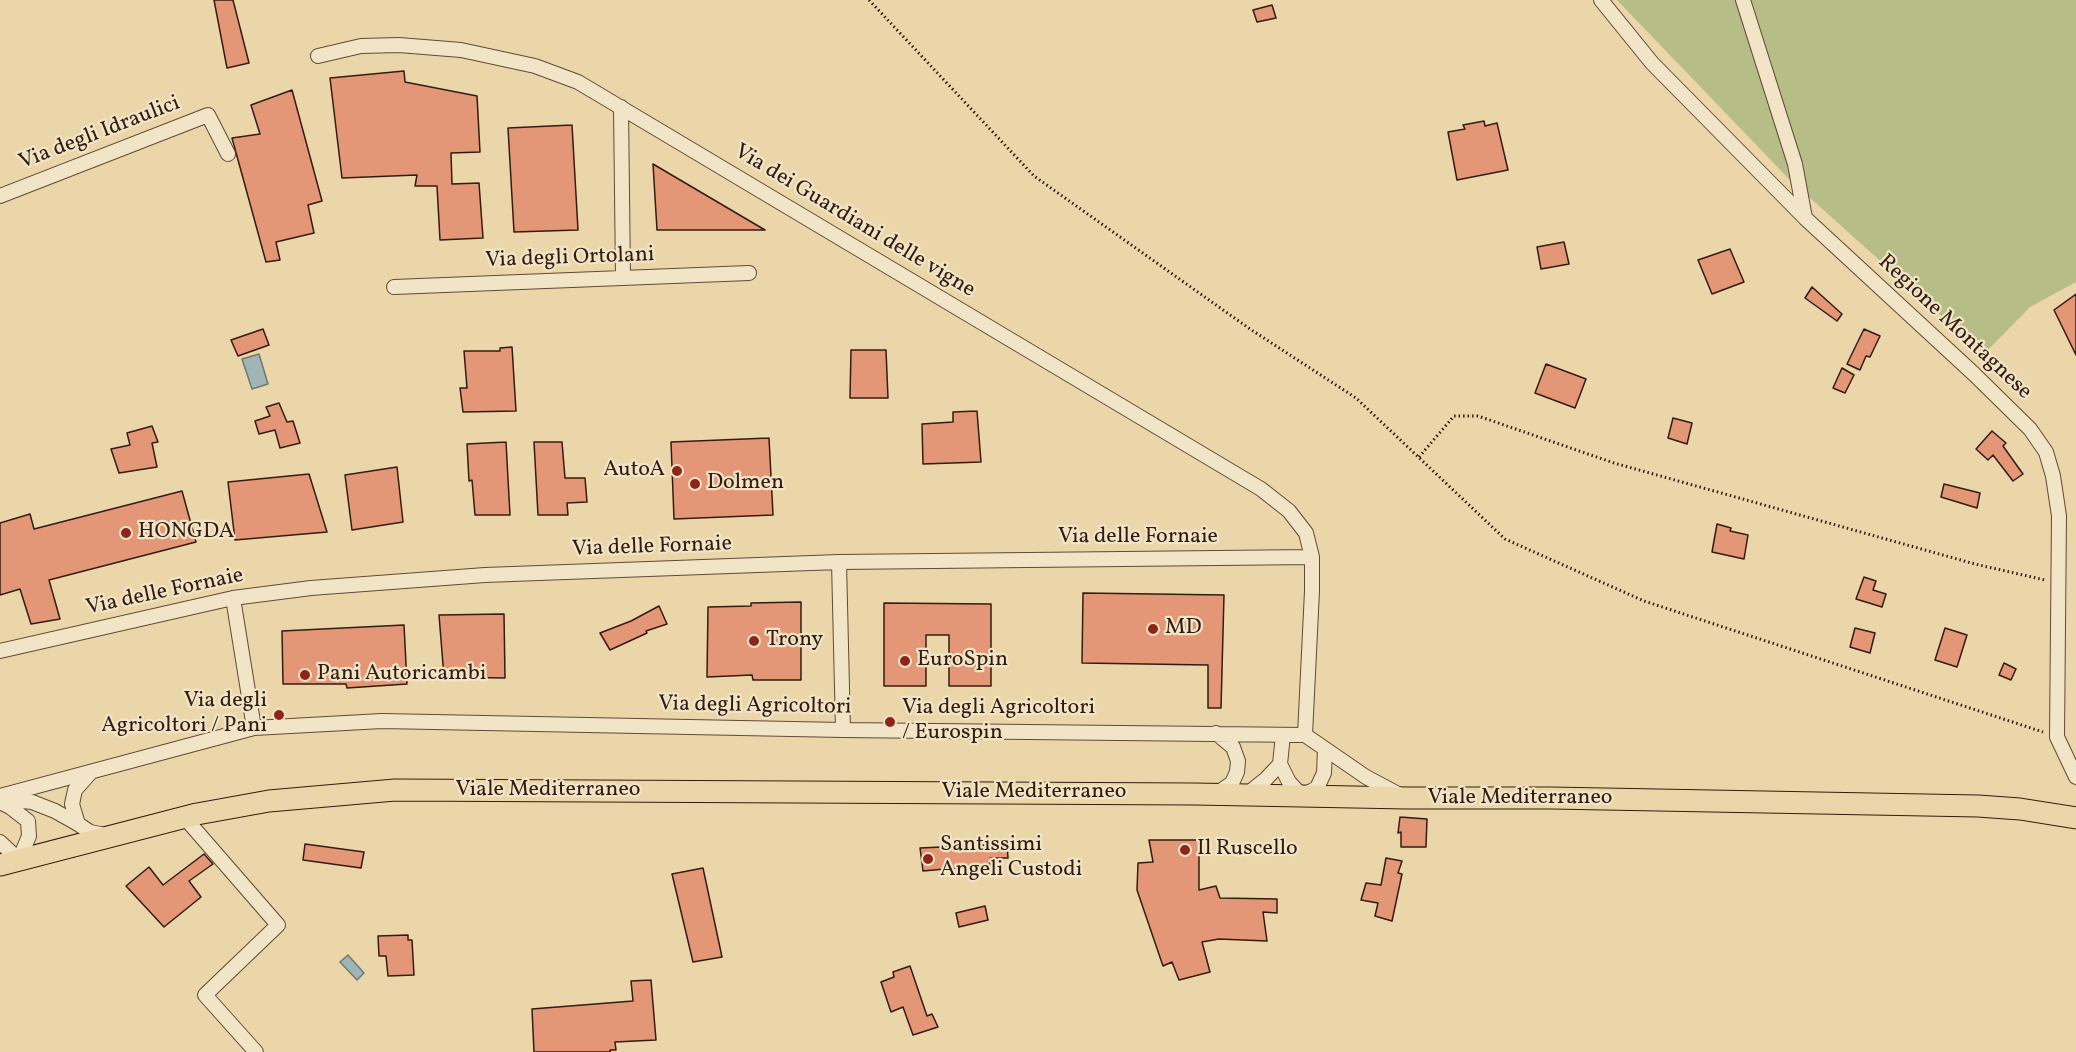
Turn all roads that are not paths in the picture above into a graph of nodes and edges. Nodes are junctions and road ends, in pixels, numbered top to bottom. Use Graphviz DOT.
graph roads {
  1 [pos="1601,0"];
  2 [pos="1743,0"];
  3 [pos="318,56"];
  4 [pos="621,107"];
  5 [pos="228,154"];
  6 [pos="0,196"];
  7 [pos="1805,218"];
  8 [pos="749,273"];
  9 [pos="623,278"];
  10 [pos="394,287"];
  11 [pos="1312,557"];
  12 [pos="840,562"];
  13 [pos="233,598"];
  14 [pos="0,651"];
  15 [pos="254,728"];
  16 [pos="843,730"];
  17 [pos="1216,733"];
  18 [pos="1283,735"];
  19 [pos="1305,735"];
  20 [pos="1325,749"];
  21 [pos="1280,764"];
  22 [pos="91,771"];
  23 [pos="2076,777"];
  24 [pos="48,783"];
  25 [pos="1215,794"];
  26 [pos="1246,795"];
  27 [pos="1302,796"];
  28 [pos="1407,798"];
  29 [pos="0,799"];
  30 [pos="32,802"];
  31 [pos="185,818"];
  32 [pos="2076,818"];
  33 [pos="28,820"];
  34 [pos="78,824"];
  35 [pos="112,836"];
  36 [pos="0,842"];
  37 [pos="9,863"];
  38 [pos="256,1052"];
  1 -- 7 [label="street, Regione Montagnese"];
  2 -- 7 [label="street"];
  3 -- 4 [label="street, Via dei Guardiani delle vigne"];
  4 -- 9 [label="street"];
  4 -- 11 [label="street, Via dei Guardiani delle vigne"];
  5 -- 6 [label="street, Via degli Idraulici"];
  7 -- 23 [label="street, Regione Montagnese"];
  8 -- 9 [label="street, Via degli Ortolani"];
  9 -- 10 [label="street, Via degli Ortolani"];
  11 -- 12 [label="street, Via delle Fornaie"];
  11 -- 19 [label="street, Via dei Guardiani delle vigne"];
  12 -- 13 [label="street, Via delle Fornaie"];
  12 -- 16 [label="street"];
  13 -- 14 [label="street, Via delle Fornaie"];
  13 -- 15 [label="street"];
  15 -- 16 [label="street, Via degli Agricoltori"];
  15 -- 22 [label="street, Via degli Agricoltori"];
  16 -- 17 [label="street, Via degli Agricoltori"];
  17 -- 18 [label="street, Via degli Agricoltori"];
  17 -- 25 [label="street"];
  18 -- 19 [label="street, Via degli Agricoltori"];
  18 -- 21 [label="street"];
  19 -- 20 [label="street"];
  20 -- 27 [label="street"];
  20 -- 28 [label="street"];
  21 -- 26 [label="street"];
  21 -- 27 [label="street"];
  22 -- 24 [label="street, Via degli Agricoltori"];
  22 -- 34 [label="street"];
  24 -- 29 [label="street, Via degli Agricoltori"];
  24 -- 30 [label="street"];
  25 -- 26 [label="main road, Viale Mediterraneo"];
  25 -- 31 [label="main road, Viale Mediterraneo"];
  26 -- 27 [label="main road, Viale Mediterraneo"];
  27 -- 28 [label="main road, Viale Mediterraneo"];
  28 -- 32 [label="main road, Viale Mediterraneo"];
  29 -- 30 [label="street"];
  29 -- 33 [label="street"];
  30 -- 33 [label="street"];
  30 -- 34 [label="street"];
  31 -- 35 [label="main road, Viale Mediterraneo"];
  31 -- 38 [label="street"];
  33 -- 37 [label="street"];
  34 -- 35 [label="street"];
  35 -- 37 [label="main road, Viale Mediterraneo"];
  36 -- 37 [label="street"];
}
